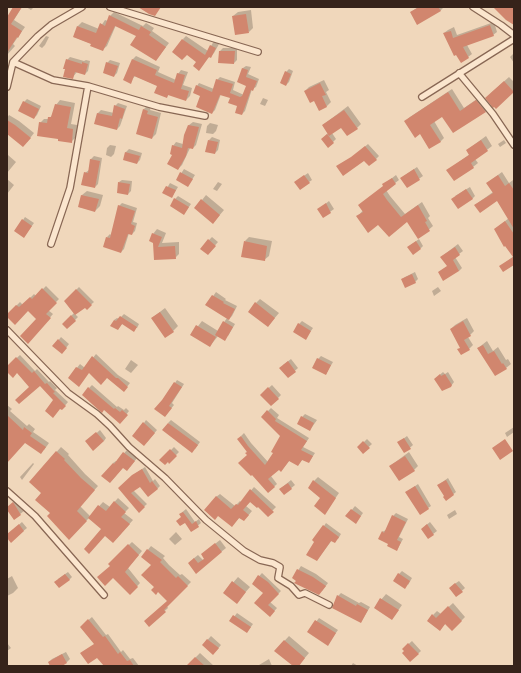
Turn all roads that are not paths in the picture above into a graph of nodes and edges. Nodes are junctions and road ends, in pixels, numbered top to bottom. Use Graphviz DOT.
graph roads {
  1 [pos="82,7"];
  2 [pos="110,7"];
  3 [pos="473,7"];
  4 [pos="514,36"];
  5 [pos="514,39"];
  6 [pos="258,52"];
  7 [pos="13,62"];
  8 [pos="459,73"];
  9 [pos="88,86"];
  10 [pos="7,87"];
  11 [pos="422,97"];
  12 [pos="205,116"];
  13 [pos="514,144"];
  14 [pos="51,244"];
  15 [pos="7,330"];
  16 [pos="7,492"];
  17 [pos="104,595"];
  18 [pos="329,605"];
  1 -- 7 [label="street"];
  2 -- 6 [label="street"];
  3 -- 4 [label="street"];
  5 -- 8 [label="street"];
  7 -- 9 [label="street"];
  7 -- 10 [label="street"];
  8 -- 11 [label="street"];
  8 -- 13 [label="street"];
  9 -- 12 [label="street"];
  9 -- 14 [label="street"];
  15 -- 18 [label="street"];
  16 -- 17 [label="street"];
}
